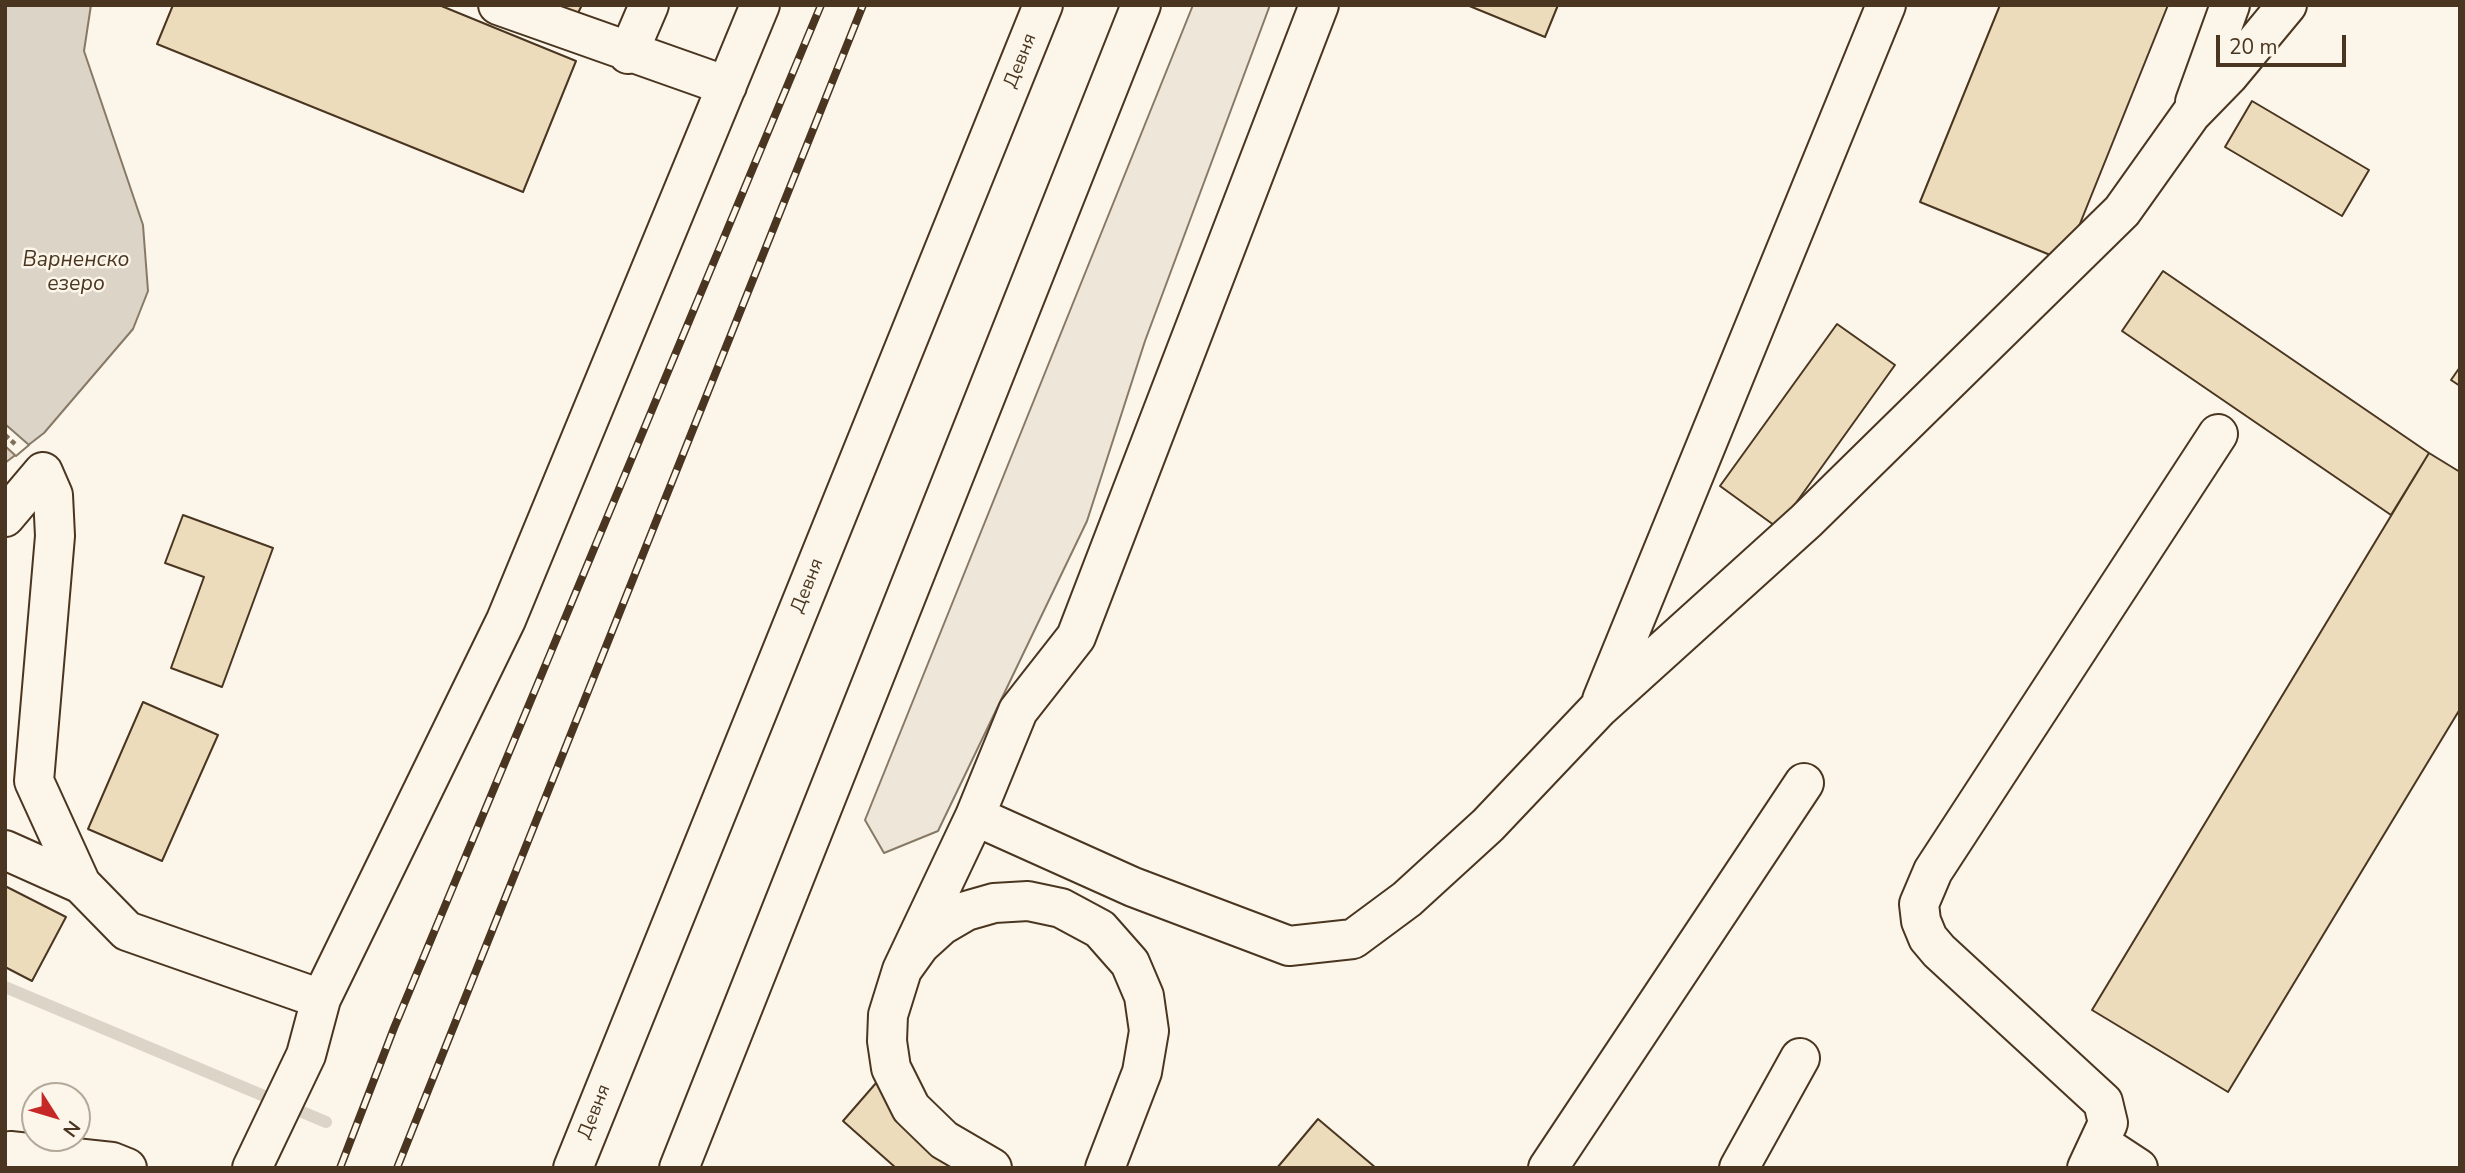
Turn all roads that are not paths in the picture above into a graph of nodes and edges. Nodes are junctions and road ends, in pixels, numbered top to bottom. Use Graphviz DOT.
graph roads {
  1 [pos="498,5"];
  2 [pos="649,5"];
  3 [pos="760,5"];
  4 [pos="1043,5"];
  5 [pos="1141,5"];
  6 [pos="1319,5"];
  7 [pos="1886,5"];
  8 [pos="2230,5"];
  9 [pos="2287,5"];
  10 [pos="628,54"];
  11 [pos="727,86"];
  12 [pos="2191,114"];
  13 [pos="2218,434"];
  14 [pos="5,517"];
  15 [pos="1598,709"];
  16 [pos="1804,783"];
  17 [pos="975,816"];
  18 [pos="5,850"];
  19 [pos="81,884"];
  20 [pos="902,970"];
  21 [pos="321,999"];
  22 [pos="1800,1058"];
  23 [pos="5,1153"];
  24 [pos="2093,1155"];
  25 [pos="257,1159"];
  26 [pos="127,1168"];
  27 [pos="573,1168"];
  28 [pos="679,1168"];
  29 [pos="992,1168"];
  30 [pos="1105,1168"];
  31 [pos="1548,1168"];
  32 [pos="1740,1168"];
  33 [pos="2138,1168"];
  1 -- 10 [label="main road"];
  2 -- 10 [label="main road"];
  3 -- 11 [label="main road"];
  4 -- 27 [label="main road, Девня"];
  5 -- 28 [label="main road"];
  6 -- 17 [label="main road"];
  7 -- 15 [label="main road"];
  8 -- 12 [label="main road"];
  9 -- 12 [label="main road"];
  10 -- 11 [label="main road"];
  11 -- 21 [label="main road"];
  12 -- 15 [label="main road"];
  13 -- 24 [label="main road"];
  14 -- 19 [label="main road"];
  15 -- 17 [label="main road"];
  16 -- 31 [label="main road"];
  17 -- 20 [label="main road"];
  18 -- 19 [label="main road"];
  19 -- 21 [label="main road"];
  20 -- 29 [label="main road"];
  20 -- 30 [label="main road"];
  21 -- 25 [label="main road"];
  22 -- 32 [label="main road"];
  23 -- 26 [label="main road"];
  24 -- 33 [label="main road"];
}
